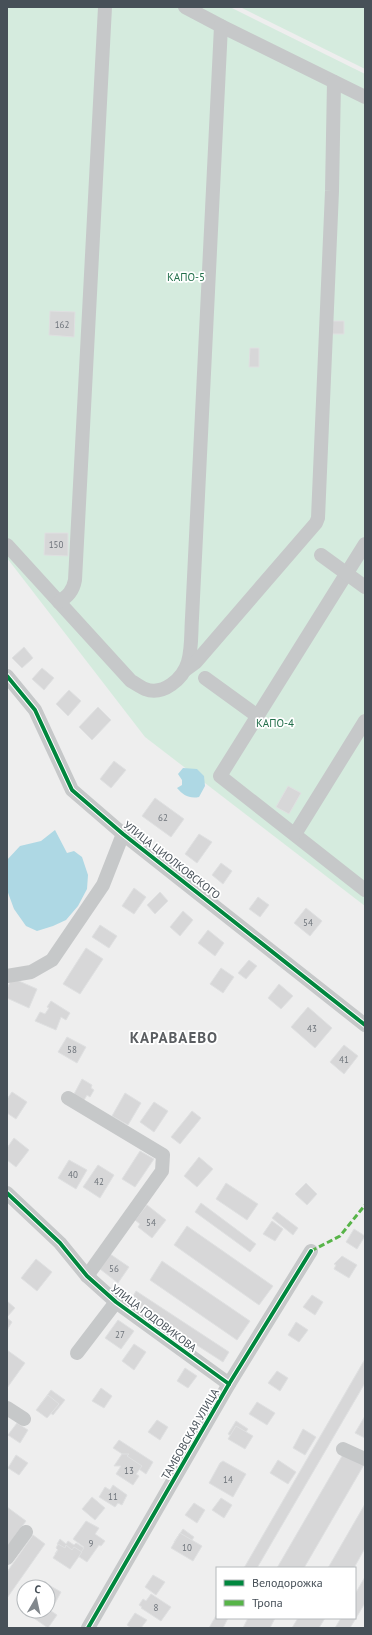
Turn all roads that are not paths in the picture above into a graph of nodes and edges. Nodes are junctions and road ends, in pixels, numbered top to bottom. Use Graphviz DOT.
graph roads {
  1 [pos="105,7"];
  2 [pos="185,7"];
  3 [pos="221,26"];
  4 [pos="334,82"];
  5 [pos="365,97"];
  6 [pos="365,544"];
  7 [pos="7,545"];
  8 [pos="321,555"];
  9 [pos="347,573"];
  10 [pos="365,587"];
  11 [pos="59,602"];
  12 [pos="185,670"];
  13 [pos="7,676"];
  14 [pos="205,678"];
  15 [pos="256,715"];
  16 [pos="365,721"];
  17 [pos="123,834"];
  18 [pos="295,834"];
  19 [pos="365,890"];
  20 [pos="7,976"];
  21 [pos="365,1025"];
  22 [pos="68,1098"];
  23 [pos="7,1193"];
  24 [pos="311,1251"];
  25 [pos="87,1276"];
  26 [pos="116,1302"];
  27 [pos="77,1353"];
  28 [pos="229,1384"];
  29 [pos="7,1408"];
  30 [pos="24,1419"];
  31 [pos="343,1449"];
  32 [pos="365,1459"];
  33 [pos="26,1532"];
  34 [pos="7,1558"];
  35 [pos="88,1628"];
  1 -- 11 [label="street"];
  2 -- 3 [label="street"];
  3 -- 4 [label="street"];
  3 -- 12 [label="street"];
  4 -- 5 [label="street"];
  4 -- 12 [label="street"];
  6 -- 9 [label="street"];
  7 -- 11 [label="street"];
  8 -- 9 [label="street"];
  9 -- 10 [label="street"];
  9 -- 15 [label="street"];
  11 -- 12 [label="street"];
  13 -- 17 [label="street, УЛИЦА ЦИОЛКОВСКОГО"];
  14 -- 15 [label="street"];
  15 -- 18 [label="street"];
  16 -- 18 [label="street"];
  17 -- 20 [label="street"];
  17 -- 21 [label="street, УЛИЦА ЦИОЛКОВСКОГО"];
  18 -- 19 [label="street"];
  22 -- 25 [label="street"];
  23 -- 25 [label="street, УЛИЦА ГОДОВИКОВА"];
  24 -- 28 [label="street, ТАМБОВСКАЯ УЛИЦА"];
  25 -- 26 [label="street, УЛИЦА ГОДОВИКОВА"];
  26 -- 27 [label="street"];
  26 -- 28 [label="street, УЛИЦА ГОДОВИКОВА"];
  28 -- 35 [label="street, ТАМБОВСКАЯ УЛИЦА"];
  29 -- 30 [label="street"];
  31 -- 32 [label="street"];
  33 -- 34 [label="street"];
}
